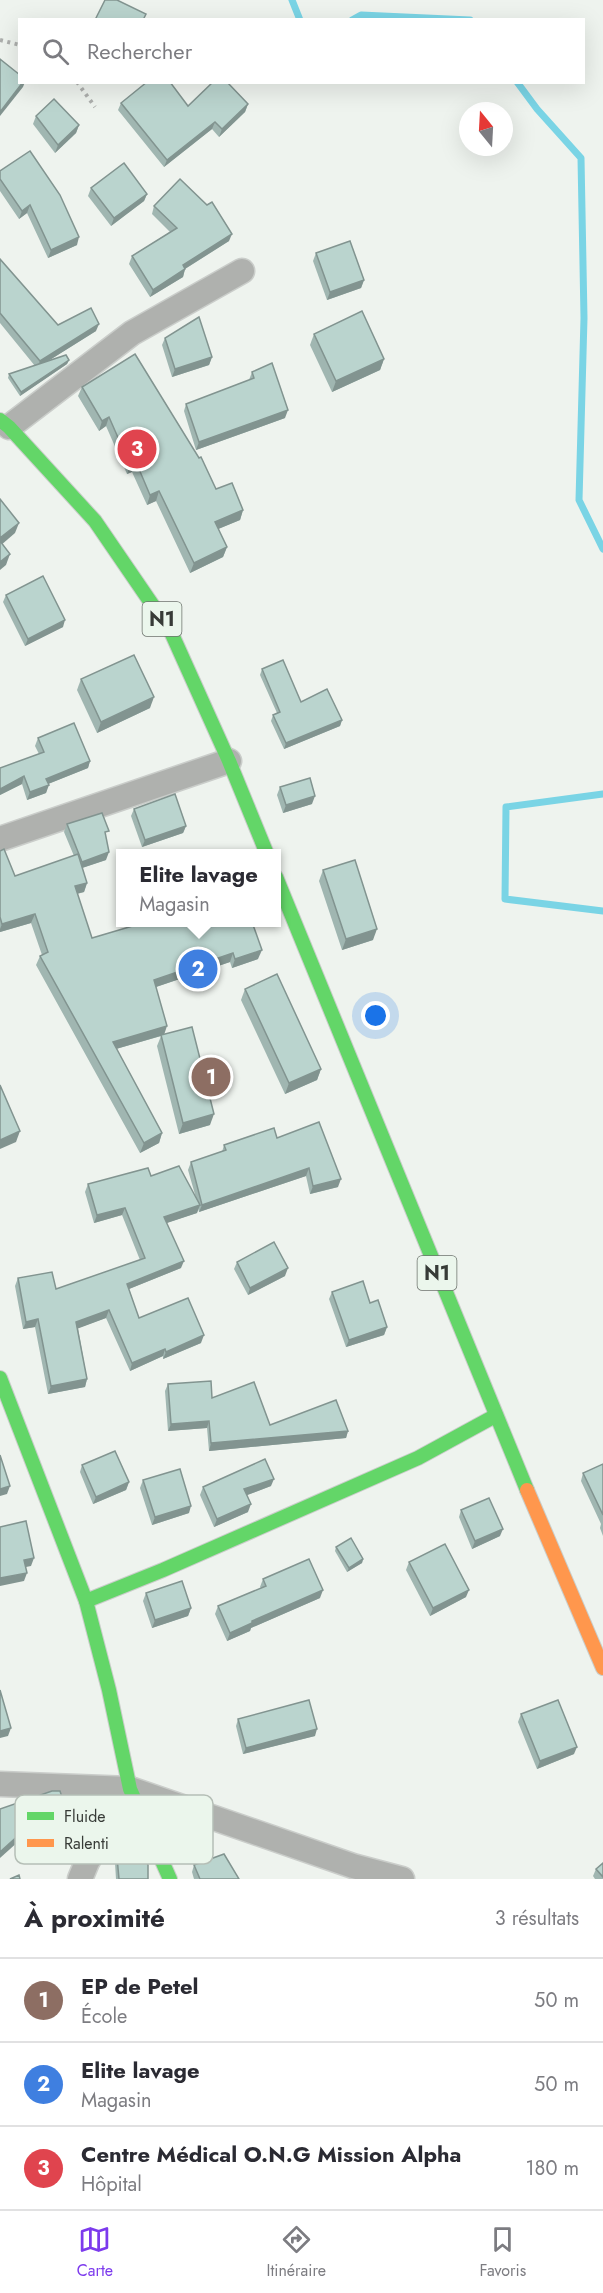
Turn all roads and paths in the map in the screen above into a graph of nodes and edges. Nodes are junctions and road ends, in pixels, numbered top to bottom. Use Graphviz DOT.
graph roads {
  1 [pos="0,40"];
  2 [pos="18,44"];
  3 [pos="78,84"];
  4 [pos="95,107"];
  5 [pos="242,271"];
  6 [pos="5,423"];
  7 [pos="229,761"];
  8 [pos="0,839"];
  9 [pos="265,849"];
  10 [pos="281,889"];
  11 [pos="0,1377"];
  12 [pos="495,1416"];
  13 [pos="86,1601"];
  14 [pos="603,1668"];
  15 [pos="0,1784"];
  16 [pos="130,1789"];
  17 [pos="126,1795"];
  18 [pos="133,1795"];
  19 [pos="147,1795"];
  20 [pos="213,1818"];
  21 [pos="86,1864"];
  22 [pos="163,1864"];
  23 [pos="80,1879"];
  24 [pos="170,1879"];
  25 [pos="402,1879"];
  1 -- 2 [label="path"];
  3 -- 4 [label="path"];
  5 -- 6 [label="street"];
  6 -- 7 [label="main road, N1"];
  7 -- 8 [label="street"];
  7 -- 9 [label="main road, N1"];
  10 -- 12 [label="main road, N1"];
  11 -- 13 [label="main road"];
  12 -- 13 [label="main road"];
  12 -- 14 [label="main road, N1"];
  13 -- 16 [label="main road"];
  15 -- 16 [label="street"];
  16 -- 17 [label="street"];
  16 -- 18 [label="main road"];
  16 -- 19 [label="street"];
  20 -- 25 [label="street"];
  21 -- 23 [label="street"];
  22 -- 24 [label="main road"];
}
